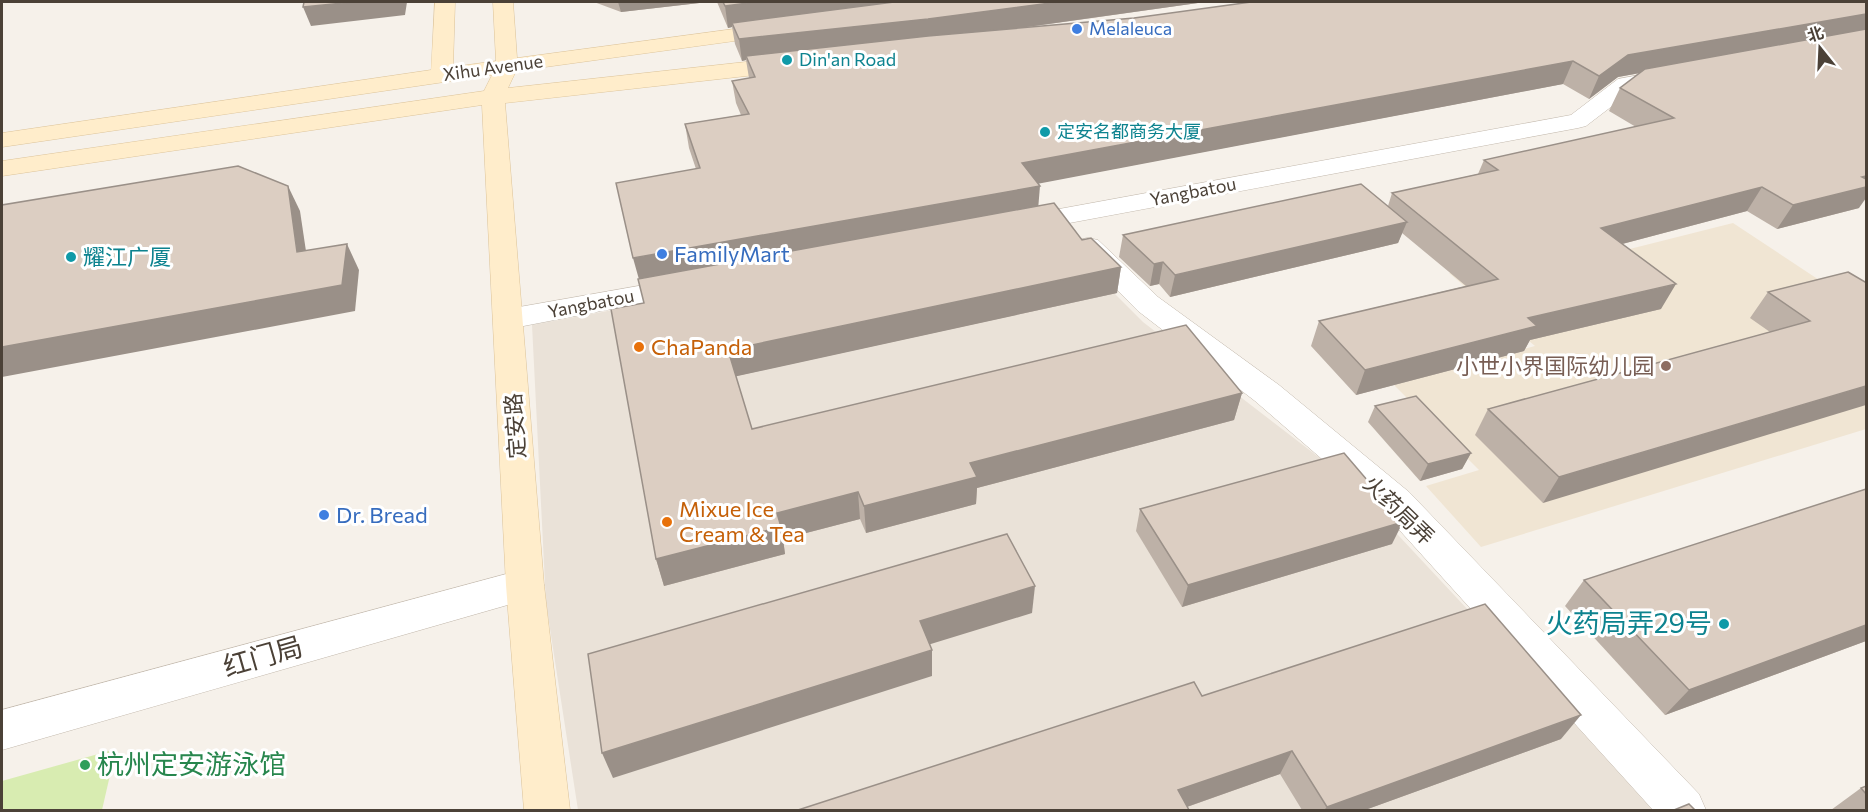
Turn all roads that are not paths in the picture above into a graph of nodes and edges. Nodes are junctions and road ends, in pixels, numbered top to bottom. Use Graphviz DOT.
graph roads {
  1 [pos="445,2"];
  2 [pos="503,2"];
  3 [pos="796,26"];
  4 [pos="811,62"];
  5 [pos="507,66"];
  6 [pos="1683,74"];
  7 [pos="442,75"];
  8 [pos="493,98"];
  9 [pos="2,140"];
  10 [pos="2,169"];
  11 [pos="1059,217"];
  12 [pos="1000,228"];
  13 [pos="707,282"];
  14 [pos="508,320"];
  15 [pos="525,585"];
  16 [pos="2,730"];
  17 [pos="547,810"];
  18 [pos="1683,810"];
  1 -- 7 [label="main road"];
  2 -- 5 [label="main road"];
  3 -- 5 [label="main road, Xihu Avenue"];
  4 -- 8 [label="main road, Xihu Avenue"];
  5 -- 7 [label="main road, Xihu Avenue"];
  5 -- 8 [label="main road"];
  6 -- 11 [label="street, Yangbatou"];
  7 -- 8 [label="main road"];
  7 -- 9 [label="main road, Xihu Avenue"];
  8 -- 10 [label="main road, Xihu Avenue"];
  8 -- 14 [label="main road, 定安路"];
  11 -- 12 [label="street, Yangbatou"];
  11 -- 18 [label="street, 火药局弄"];
  13 -- 14 [label="street, Yangbatou"];
  14 -- 15 [label="main road, 定安路"];
  15 -- 16 [label="street, 红门局"];
  15 -- 17 [label="main road, 定安路"];
}
